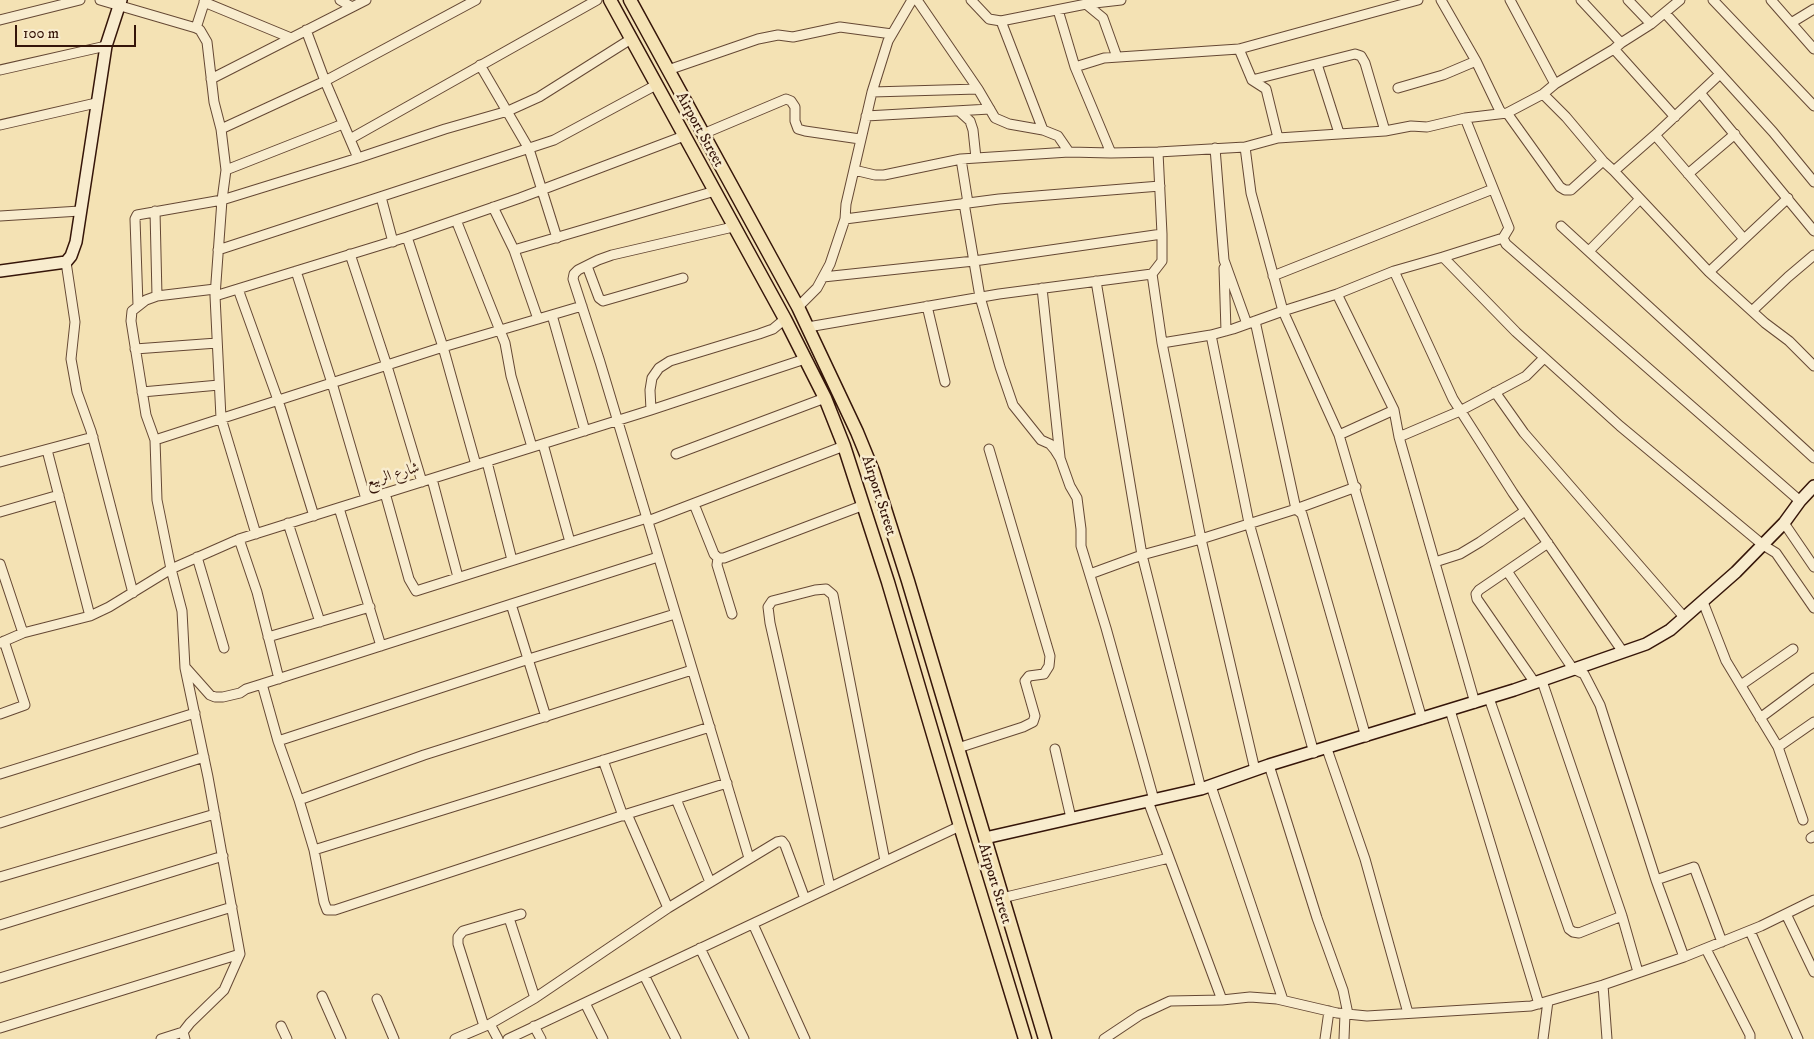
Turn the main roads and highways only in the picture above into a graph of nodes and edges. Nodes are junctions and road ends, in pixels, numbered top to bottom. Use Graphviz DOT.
graph roads {
  1 [pos="610,0"];
  2 [pos="630,0"];
  3 [pos="721,166"];
  4 [pos="706,175"];
  5 [pos="735,192"];
  6 [pos="717,195"];
  7 [pos="902,563"];
  8 [pos="884,569"];
  9 [pos="912,595"];
  10 [pos="894,601"];
  11 [pos="1025,1039"];
  12 [pos="1044,1039"];
  1 -- 4 [label="main road, Airport Street"];
  2 -- 3 [label="main road, Airport Street"];
  3 -- 4 [label="main road"];
  3 -- 5 [label="main road, Airport Street"];
  4 -- 6 [label="main road, Airport Street"];
  5 -- 6 [label="main road"];
  5 -- 7 [label="main road, Airport Street"];
  6 -- 8 [label="main road, Airport Street"];
  7 -- 8 [label="main road"];
  7 -- 9 [label="main road, Airport Street"];
  8 -- 10 [label="main road, Airport Street"];
  9 -- 10 [label="main road"];
  9 -- 12 [label="main road, Airport Street"];
  10 -- 11 [label="main road, Airport Street"];
}
